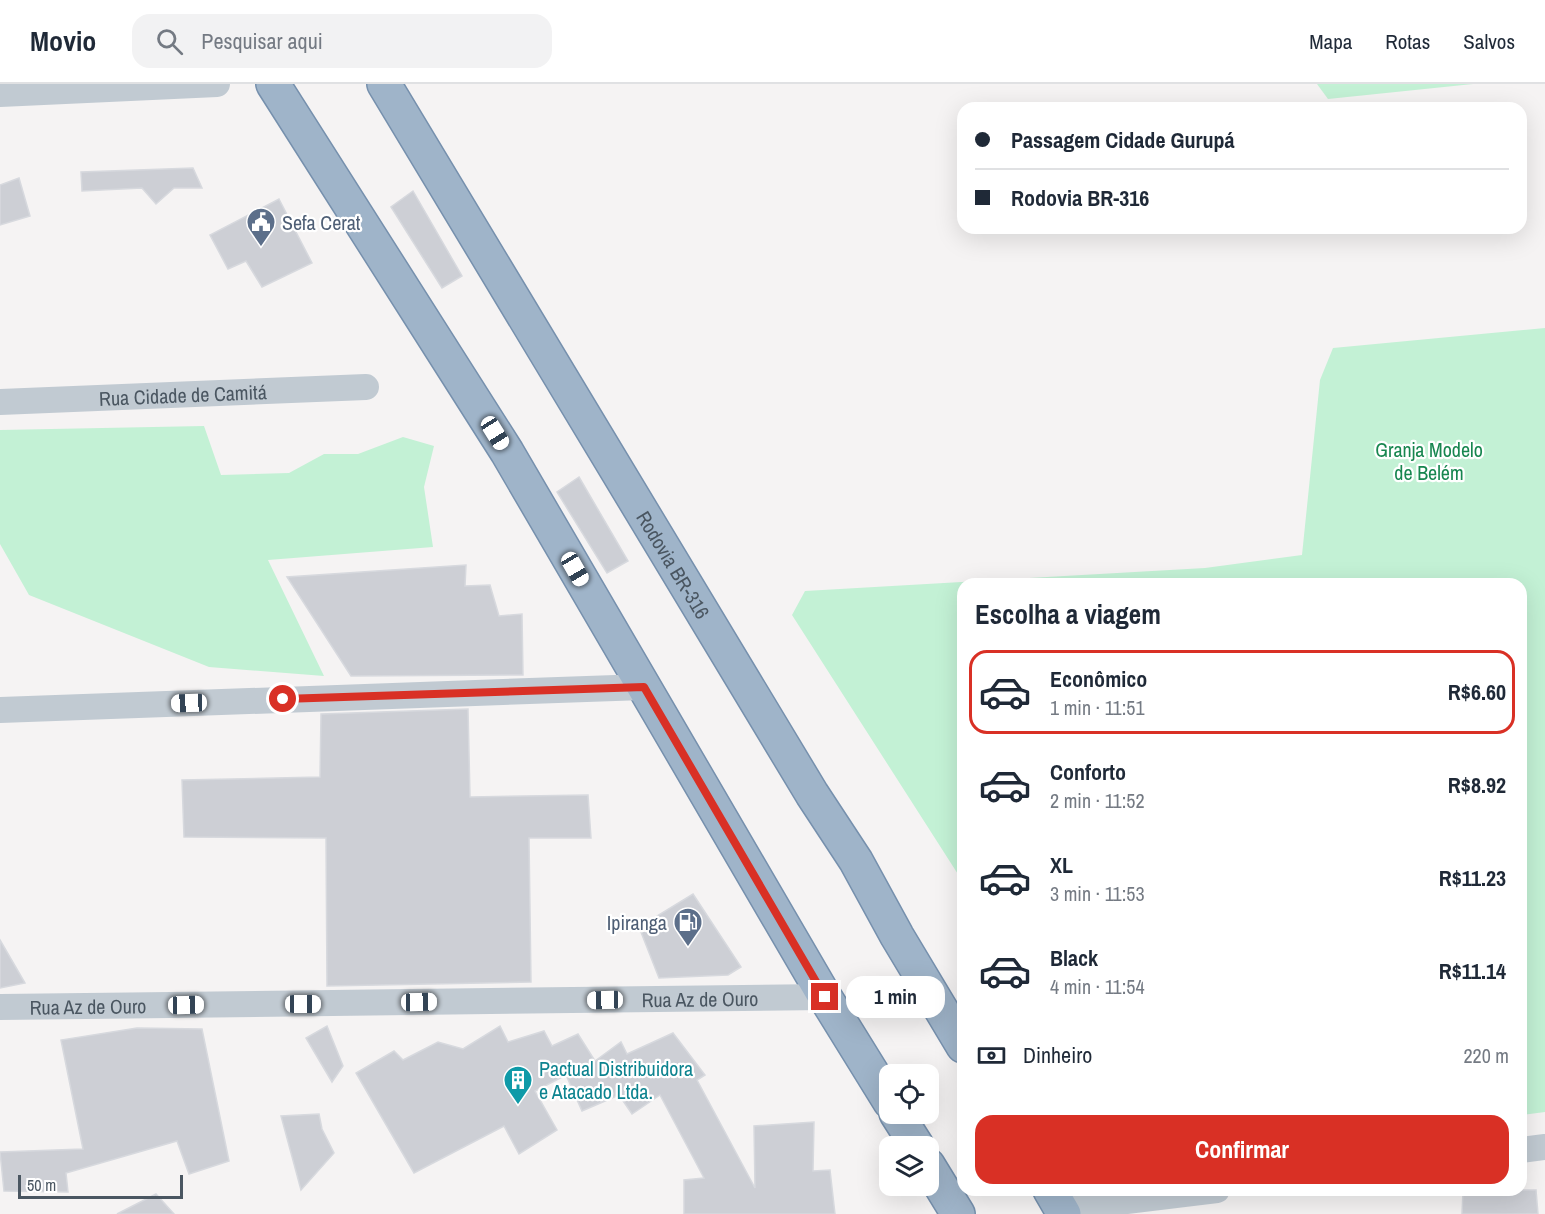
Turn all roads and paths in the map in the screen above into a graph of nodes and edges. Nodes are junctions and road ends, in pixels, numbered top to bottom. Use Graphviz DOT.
graph roads {
  1 [pos="217,84"];
  2 [pos="273,84"];
  3 [pos="384,84"];
  4 [pos="0,94"];
  5 [pos="366,387"];
  6 [pos="0,402"];
  7 [pos="644,687"];
  8 [pos="0,710"];
  9 [pos="825,997"];
  10 [pos="0,1007"];
  11 [pos="957,1036"];
  12 [pos="879,1084"];
  13 [pos="1545,1147"];
  14 [pos="1527,1149"];
  15 [pos="939,1184"];
  16 [pos="1149,1196"];
  17 [pos="1059,1204"];
  18 [pos="958,1214"];
  1 -- 4 [label="street"];
  2 -- 7 [label="highway"];
  3 -- 11 [label="highway, Rodovia BR-316"];
  5 -- 6 [label="street, Rua Cidade de Camitá"];
  7 -- 8 [label="street"];
  7 -- 9 [label="highway"];
  9 -- 10 [label="street, Rua Az de Ouro"];
  9 -- 12 [label="highway"];
  13 -- 14 [label="street"];
  15 -- 18 [label="highway"];
  16 -- 17 [label="street"];
}
